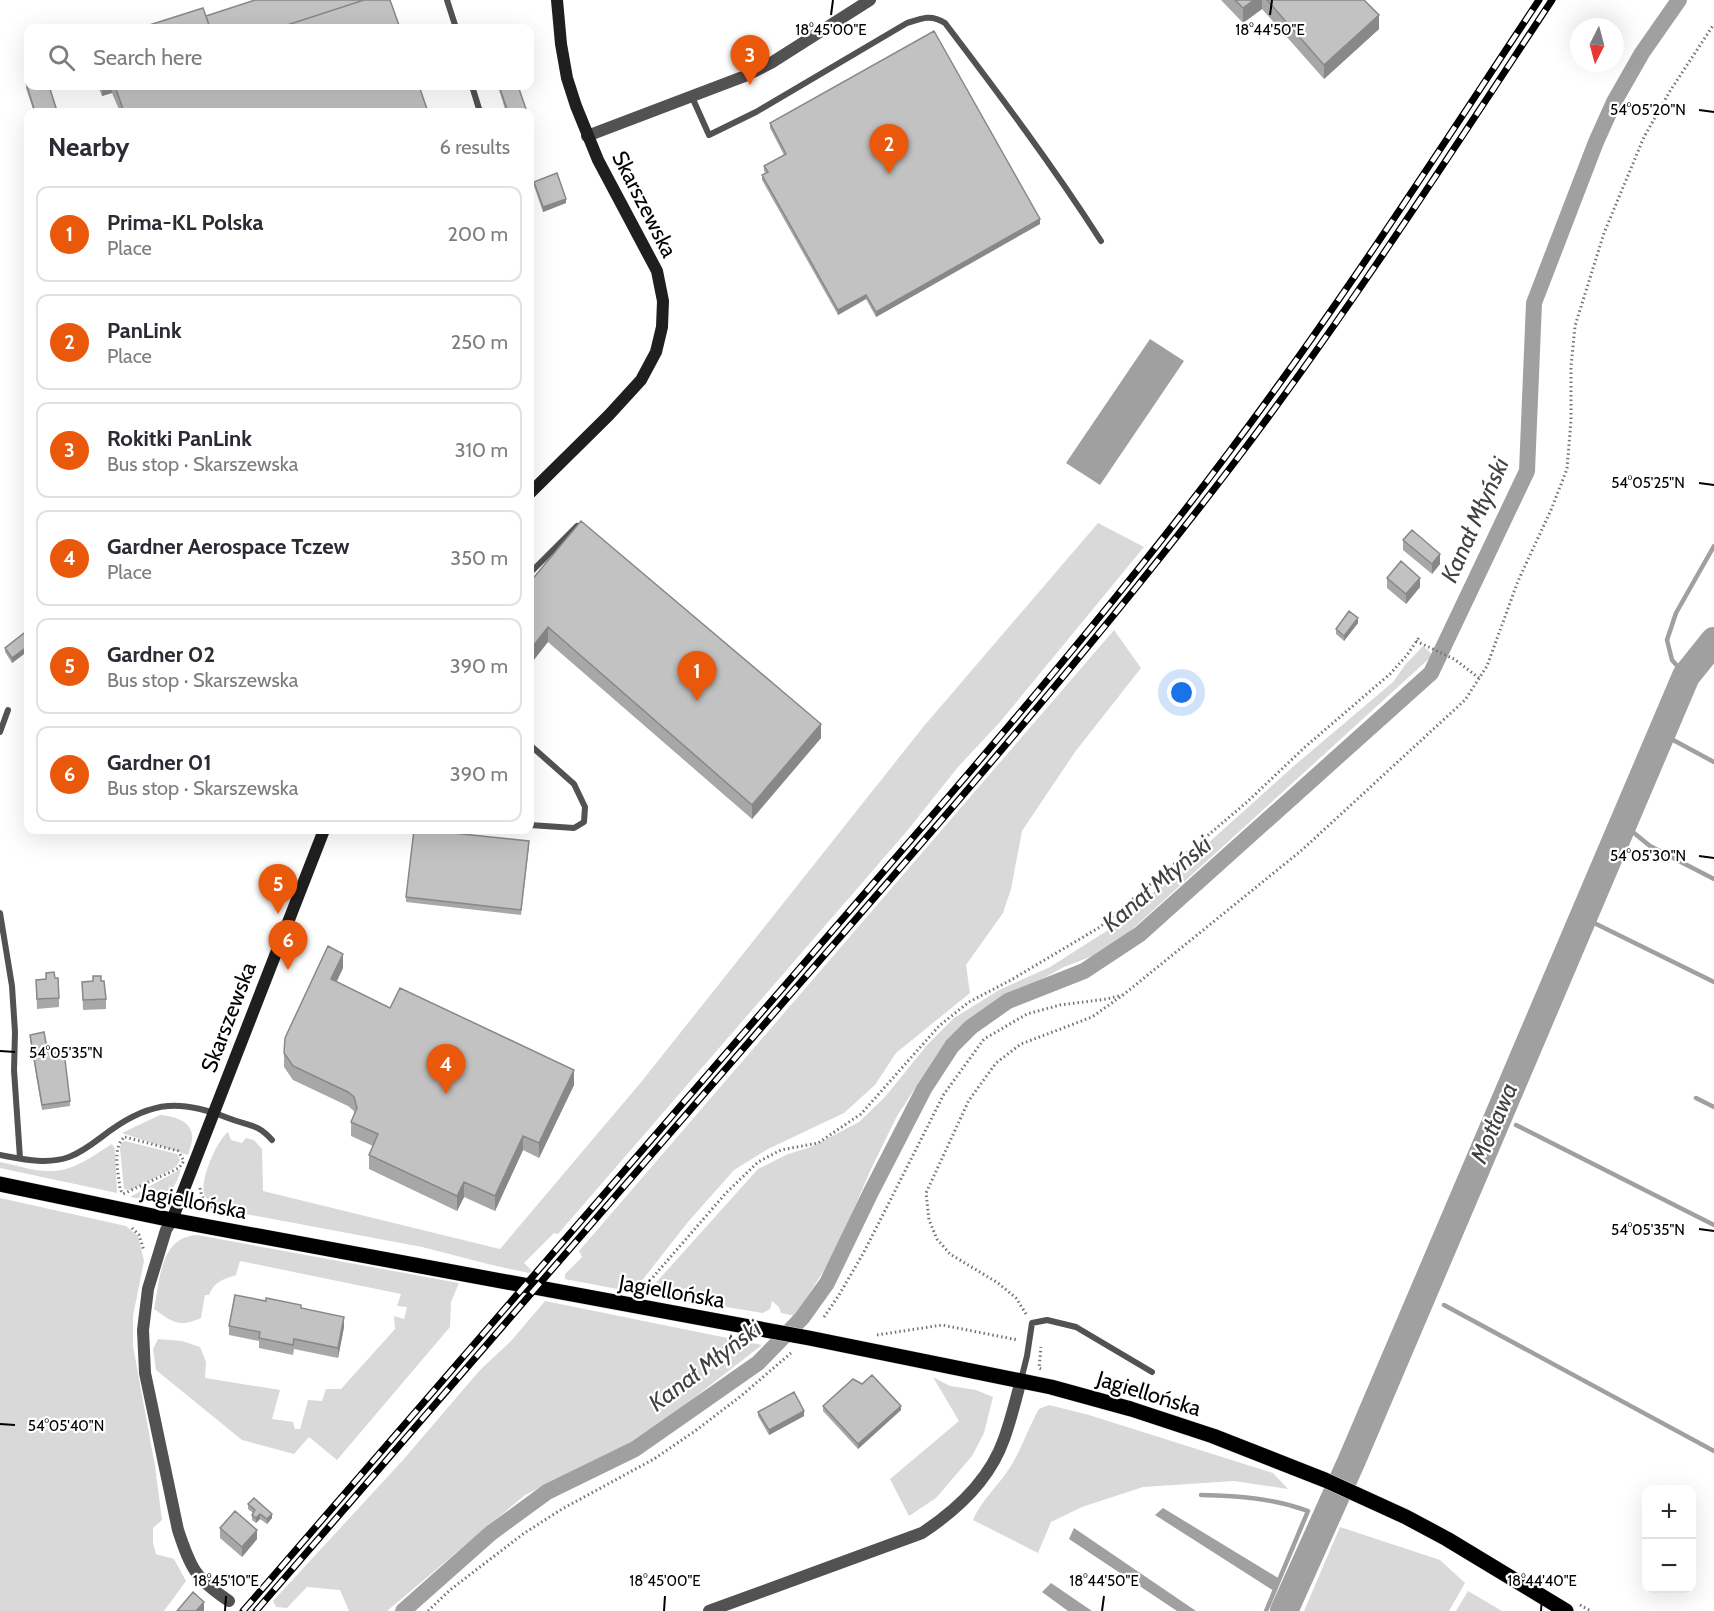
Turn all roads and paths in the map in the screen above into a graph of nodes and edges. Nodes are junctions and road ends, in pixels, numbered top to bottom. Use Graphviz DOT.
graph roads {
  1 [pos="447,0"];
  2 [pos="557,0"];
  3 [pos="870,0"];
  4 [pos="455,24"];
  5 [pos="1714,24"];
  6 [pos="473,90"];
  7 [pos="692,96"];
  8 [pos="479,108"];
  9 [pos="587,136"];
  10 [pos="1101,241"];
  11 [pos="534,489"];
  12 [pos="577,526"];
  13 [pos="534,569"];
  14 [pos="1420,636"];
  15 [pos="1416,641"];
  16 [pos="1479,678"];
  17 [pos="8,710"];
  18 [pos="0,732"];
  19 [pos="534,749"];
  20 [pos="534,825"];
  21 [pos="322,834"];
  22 [pos="0,913"];
  23 [pos="1123,994"];
  24 [pos="214,1112"];
  25 [pos="272,1140"];
  26 [pos="0,1155"];
  27 [pos="20,1158"];
  28 [pos="0,1184"];
  29 [pos="120,1190"];
  30 [pos="171,1220"];
  31 [pos="636,1307"];
  32 [pos="824,1317"];
  33 [pos="1032,1323"];
  34 [pos="870,1336"];
  35 [pos="1029,1344"];
  36 [pos="791,1353"];
  37 [pos="1152,1372"];
  38 [pos="1021,1380"];
  39 [pos="229,1601"];
  40 [pos="428,1611"];
  41 [pos="709,1611"];
  42 [pos="1566,1611"];
  1 -- 4 [label="lane"];
  2 -- 9 [label="street, Skarszewska"];
  3 -- 7 [label="street, Skarszewska"];
  5 -- 16 [label="path"];
  6 -- 8 [label="lane"];
  7 -- 9 [label="street, Skarszewska"];
  7 -- 10 [label="lane"];
  9 -- 11 [label="street, Skarszewska"];
  12 -- 13 [label="lane"];
  14 -- 15 [label="path"];
  15 -- 16 [label="path"];
  15 -- 31 [label="path"];
  16 -- 23 [label="path"];
  17 -- 18 [label="lane"];
  19 -- 20 [label="lane"];
  21 -- 24 [label="street, Skarszewska"];
  22 -- 27 [label="lane"];
  23 -- 32 [label="path"];
  23 -- 33 [label="path"];
  24 -- 25 [label="lane"];
  24 -- 27 [label="lane"];
  24 -- 30 [label="street, Skarszewska"];
  26 -- 27 [label="lane"];
  28 -- 30 [label="main road, Jagiellońska"];
  29 -- 29 [label="path"];
  30 -- 31 [label="main road, Jagiellońska"];
  30 -- 39 [label="street"];
  31 -- 38 [label="main road, Jagiellońska"];
  33 -- 35 [label="lane"];
  33 -- 37 [label="lane"];
  34 -- 35 [label="path"];
  35 -- 38 [label="lane"];
  36 -- 40 [label="path"];
  38 -- 41 [label="street"];
  38 -- 42 [label="main road, Jagiellońska"];
}
